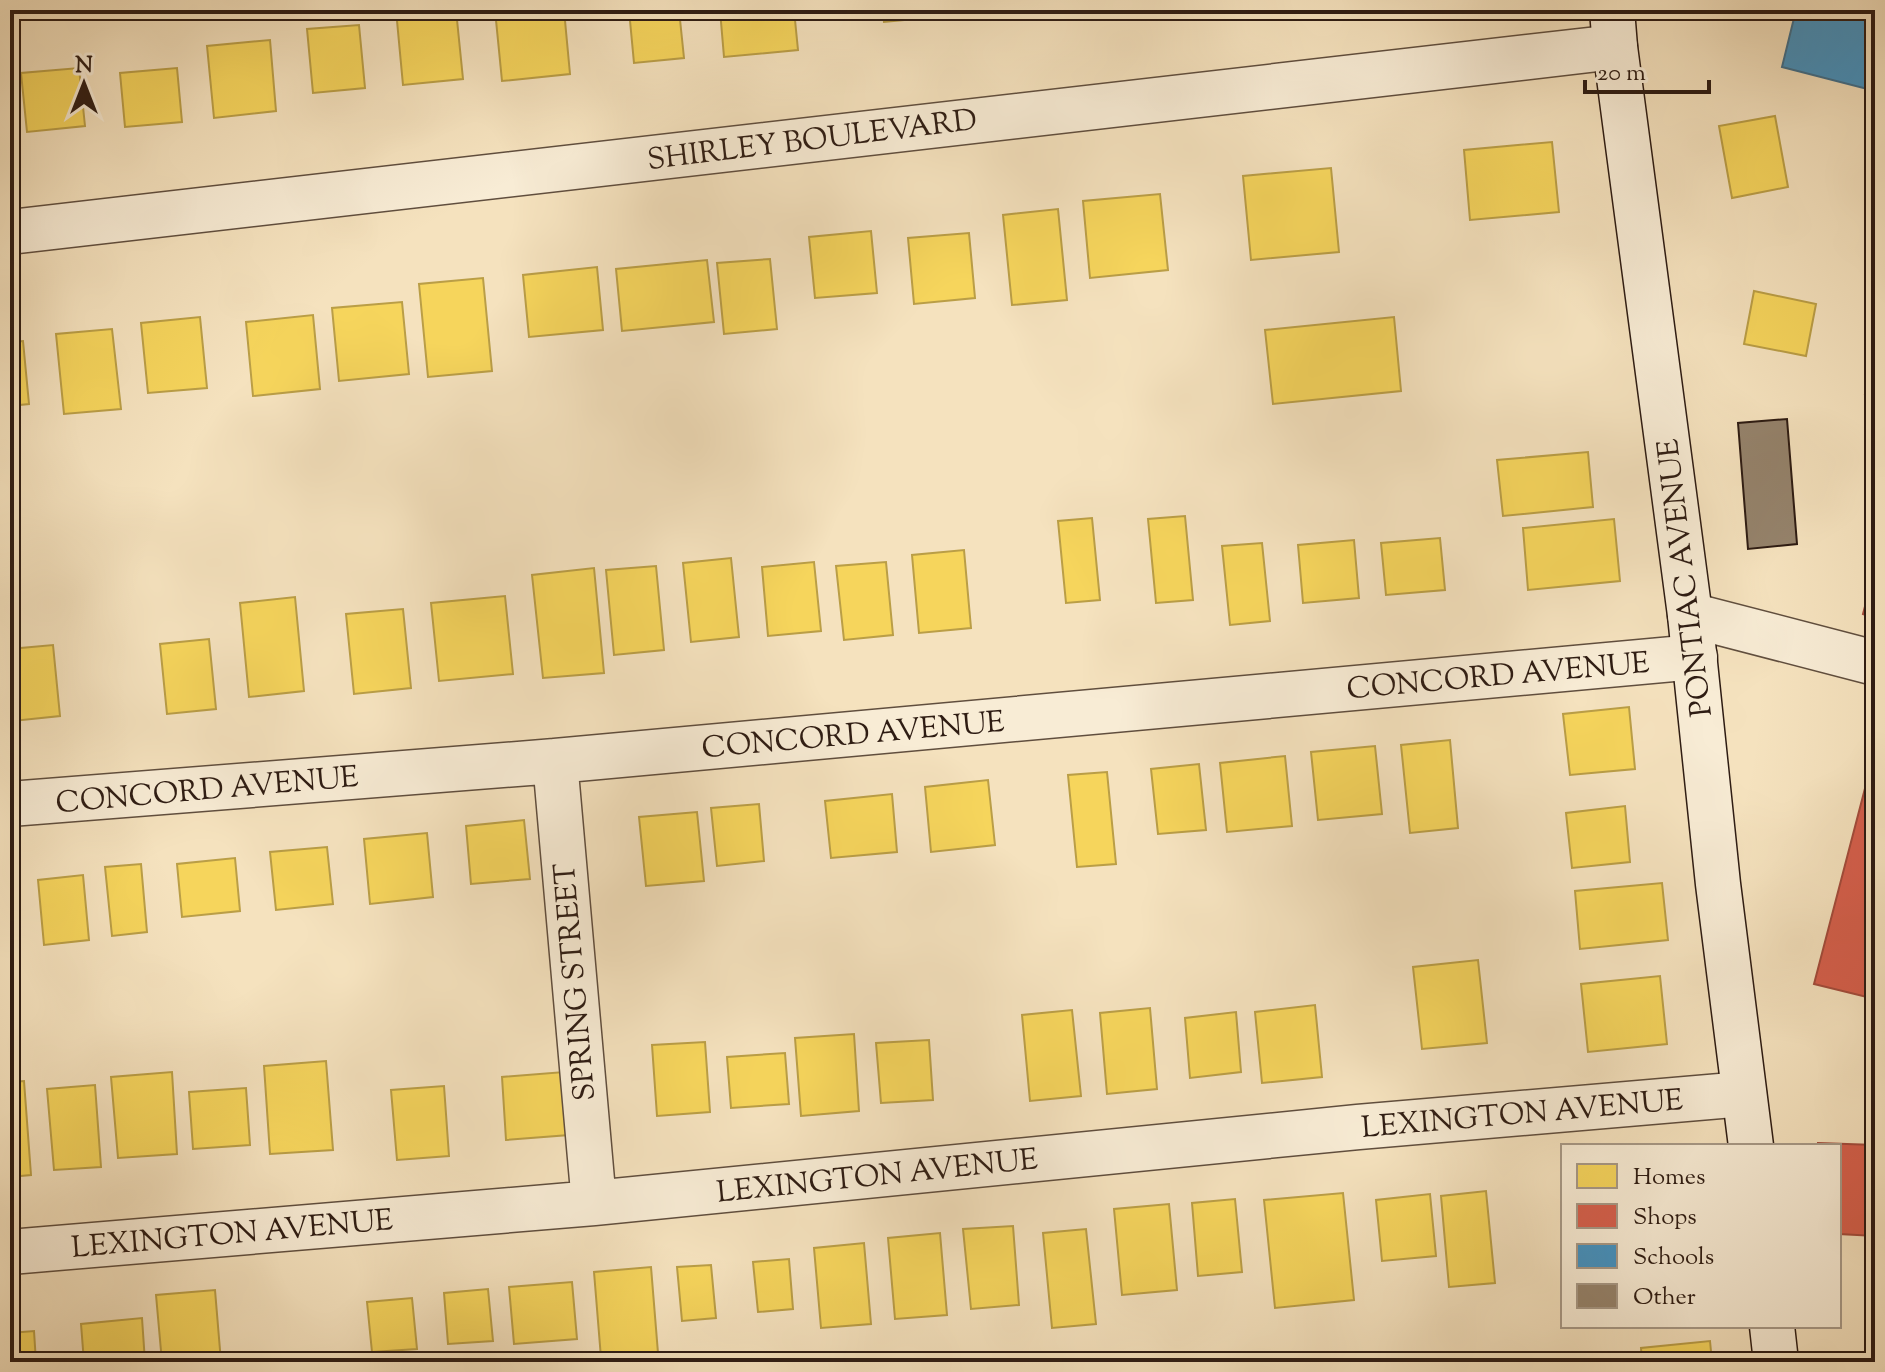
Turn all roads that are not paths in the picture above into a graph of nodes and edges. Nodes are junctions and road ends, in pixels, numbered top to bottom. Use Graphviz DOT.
graph roads {
  1 [pos="1614,29"];
  2 [pos="10,232"];
  3 [pos="1692,636"];
  4 [pos="1875,663"];
  5 [pos="555,761"];
  6 [pos="10,804"];
  7 [pos="1744,1094"];
  8 [pos="1751,1144"];
  9 [pos="594,1203"];
  10 [pos="10,1252"];
  11 [pos="1772,1328"];
  12 [pos="1776,1362"];
  1 -- 2 [label="street, SHIRLEY BOULEVARD"];
  1 -- 3 [label="street, PONTIAC AVENUE"];
  3 -- 4 [label="street, CONCORD AVENUE"];
  3 -- 5 [label="street, CONCORD AVENUE"];
  3 -- 7 [label="street, PONTIAC AVENUE"];
  5 -- 6 [label="street, CONCORD AVENUE"];
  5 -- 9 [label="street, SPRING STREET"];
  7 -- 8 [label="street, PONTIAC AVENUE"];
  7 -- 9 [label="street, LEXINGTON AVENUE"];
  9 -- 10 [label="street, LEXINGTON AVENUE"];
  11 -- 12 [label="street"];
}
